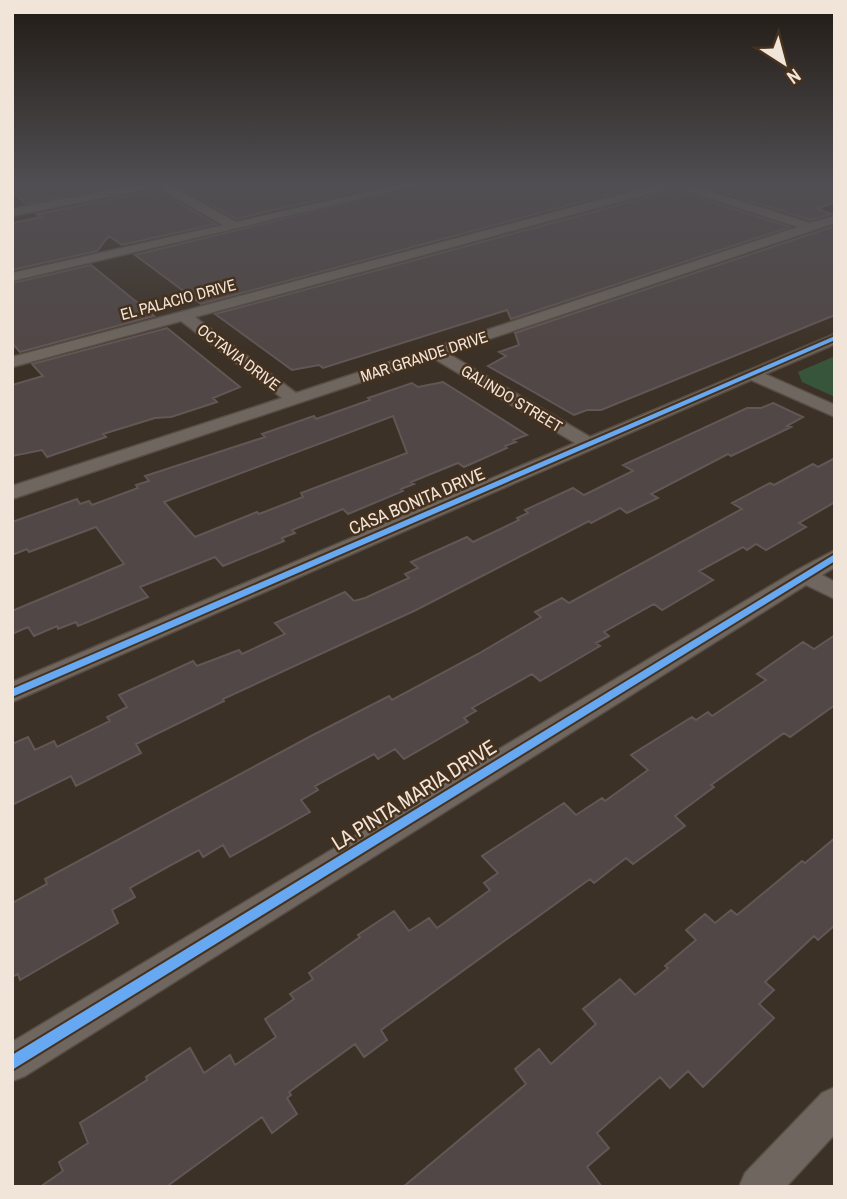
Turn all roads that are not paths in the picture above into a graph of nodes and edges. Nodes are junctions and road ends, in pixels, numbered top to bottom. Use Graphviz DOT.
graph roads {
  1 [pos="178,239"];
  2 [pos="471,239"];
  3 [pos="776,239"];
  4 [pos="12,277"];
  5 [pos="184,316"];
  6 [pos="835,338"];
  7 [pos="435,352"];
  8 [pos="12,362"];
  9 [pos="751,374"];
  10 [pos="294,399"];
  11 [pos="835,412"];
  12 [pos="589,444"];
  13 [pos="12,493"];
  14 [pos="835,556"];
  15 [pos="805,575"];
  16 [pos="835,592"];
  17 [pos="12,693"];
  18 [pos="12,1063"];
  19 [pos="835,1106"];
  20 [pos="759,1187"];
  1 -- 4 [label="street"];
  2 -- 5 [label="street, EL PALACIO DRIVE"];
  3 -- 7 [label="street, MAR GRANDE DRIVE"];
  5 -- 8 [label="street, EL PALACIO DRIVE"];
  5 -- 10 [label="street, OCTAVIA DRIVE"];
  6 -- 9 [label="street, CASA BONITA DRIVE"];
  7 -- 10 [label="street, MAR GRANDE DRIVE"];
  7 -- 12 [label="street, GALINDO STREET"];
  9 -- 11 [label="street"];
  9 -- 12 [label="street, CASA BONITA DRIVE"];
  10 -- 13 [label="street, MAR GRANDE DRIVE"];
  12 -- 17 [label="street, CASA BONITA DRIVE"];
  14 -- 15 [label="street, LA PINTA MARIA DRIVE"];
  15 -- 16 [label="street"];
  15 -- 18 [label="street, LA PINTA MARIA DRIVE"];
  19 -- 20 [label="street"];
}
